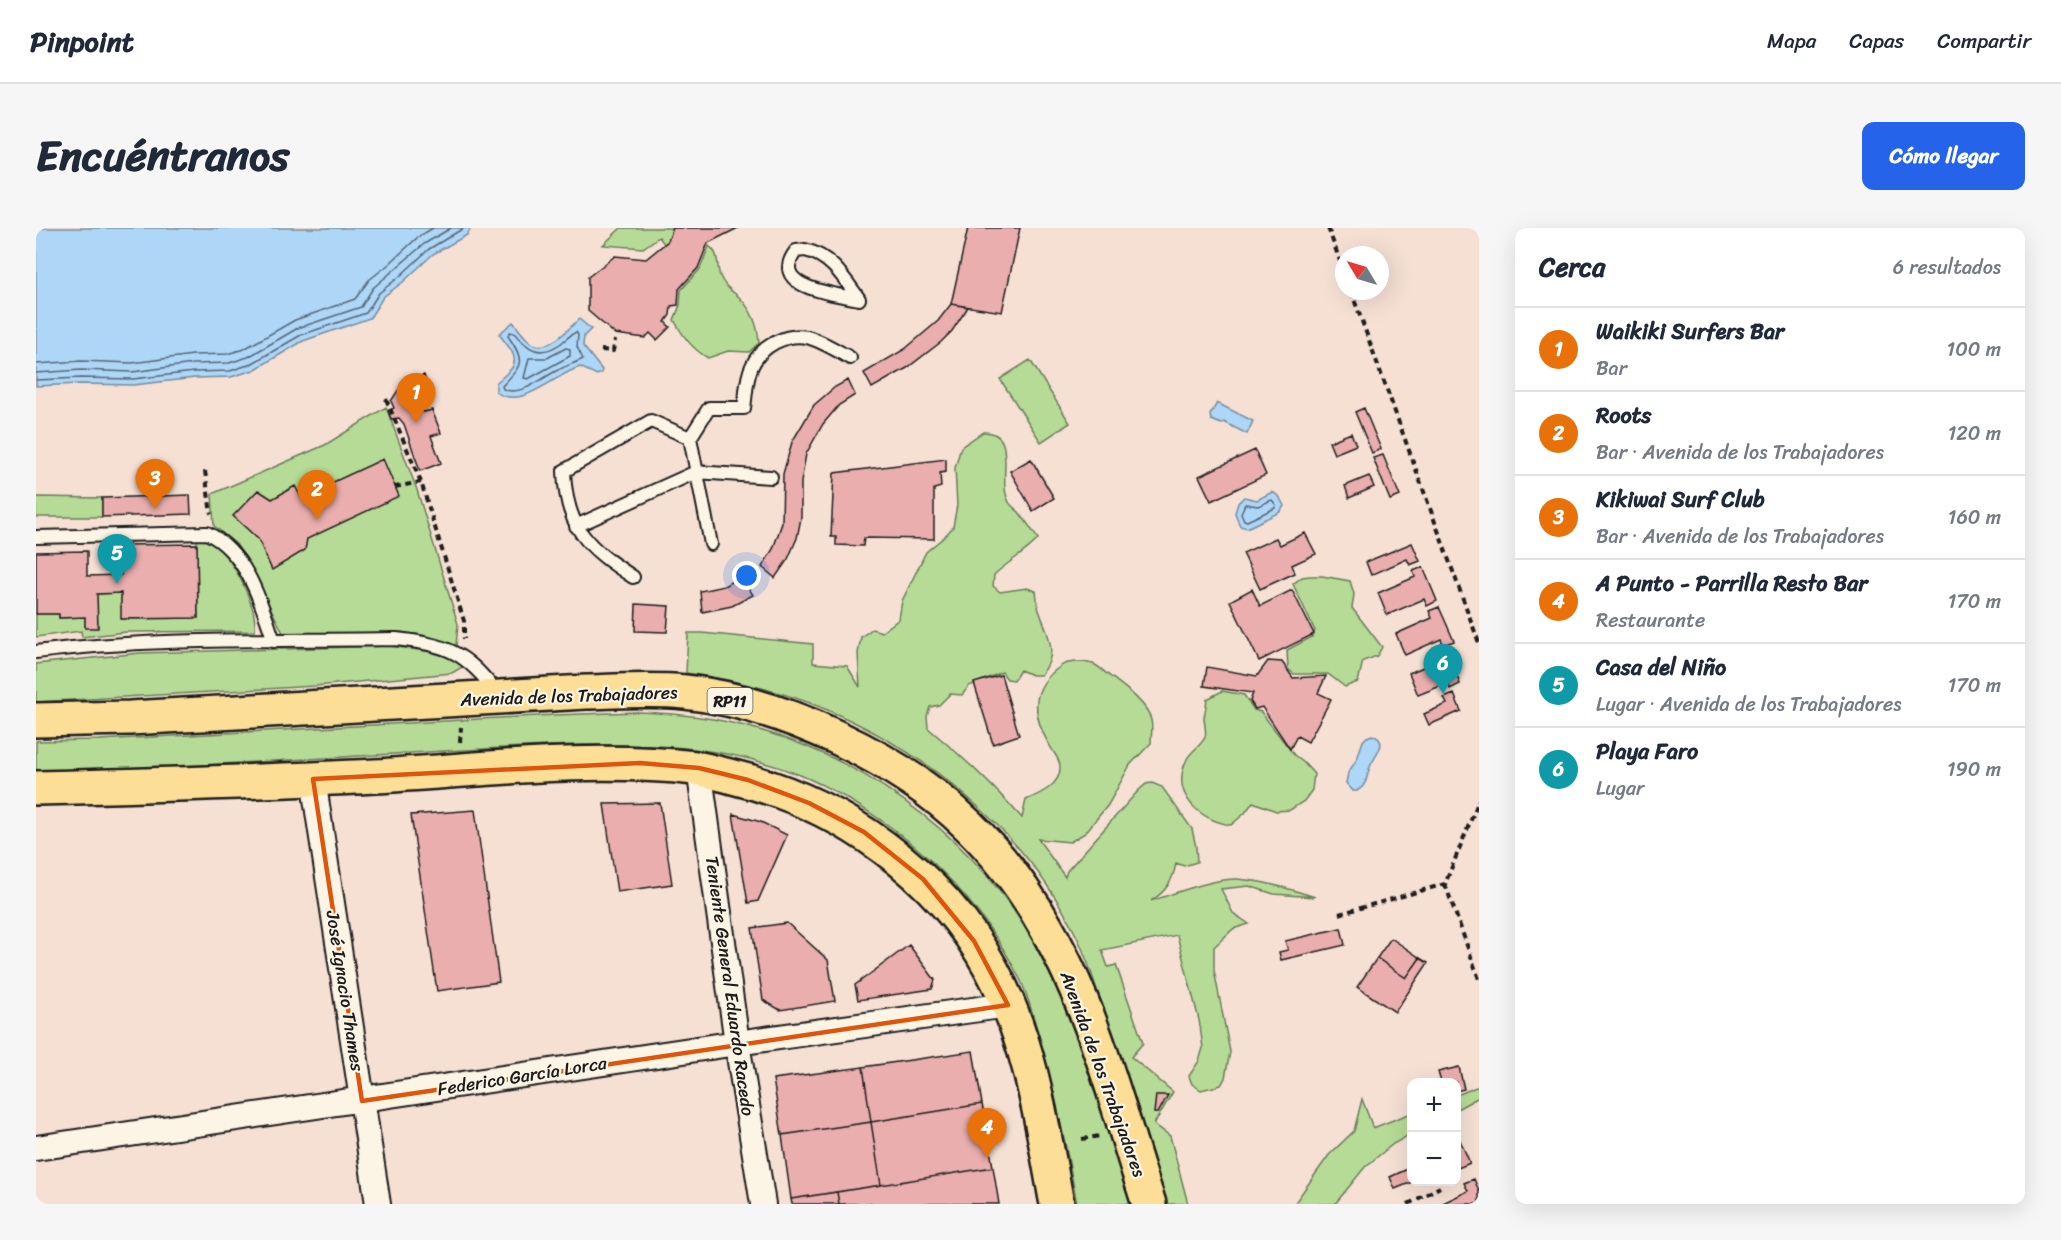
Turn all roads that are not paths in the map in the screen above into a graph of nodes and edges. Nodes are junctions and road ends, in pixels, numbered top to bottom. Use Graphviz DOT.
graph roads {
  1 [pos="859,299"];
  2 [pos="850,358"];
  3 [pos="690,438"];
  4 [pos="696,472"];
  5 [pos="771,477"];
  6 [pos="576,526"];
  7 [pos="36,537"];
  8 [pos="711,544"];
  9 [pos="633,577"];
  10 [pos="274,641"];
  11 [pos="36,652"];
  12 [pos="501,697"];
  13 [pos="36,720"];
  14 [pos="699,768"];
  15 [pos="313,779"];
  16 [pos="36,789"];
  17 [pos="1008,1005"];
  18 [pos="737,1043"];
  19 [pos="362,1101"];
  20 [pos="36,1148"];
  21 [pos="378,1204"];
  22 [pos="763,1204"];
  23 [pos="1057,1204"];
  24 [pos="1149,1204"];
  1 -- 1 [label="lane"];
  2 -- 3 [label="lane"];
  3 -- 4 [label="lane"];
  3 -- 6 [label="lane"];
  4 -- 5 [label="lane"];
  4 -- 6 [label="lane"];
  4 -- 8 [label="lane"];
  6 -- 9 [label="lane"];
  7 -- 10 [label="lane"];
  10 -- 11 [label="lane"];
  10 -- 12 [label="lane"];
  12 -- 13 [label="main road, Avenida de los Trabajadores / RP11"];
  12 -- 24 [label="main road, Avenida de los Trabajadores / RP11"];
  14 -- 15 [label="main road"];
  14 -- 17 [label="main road"];
  14 -- 18 [label="street, Teniente General Eduardo Racedo"];
  15 -- 16 [label="main road"];
  15 -- 19 [label="street, José Ignacio Thames"];
  17 -- 18 [label="street, Federico García Lorca"];
  17 -- 23 [label="main road"];
  18 -- 19 [label="street, Federico García Lorca"];
  18 -- 22 [label="street, Teniente General Eduardo Racedo"];
  19 -- 20 [label="street, Federico García Lorca"];
  19 -- 21 [label="street, José Ignacio Thames"];
}
